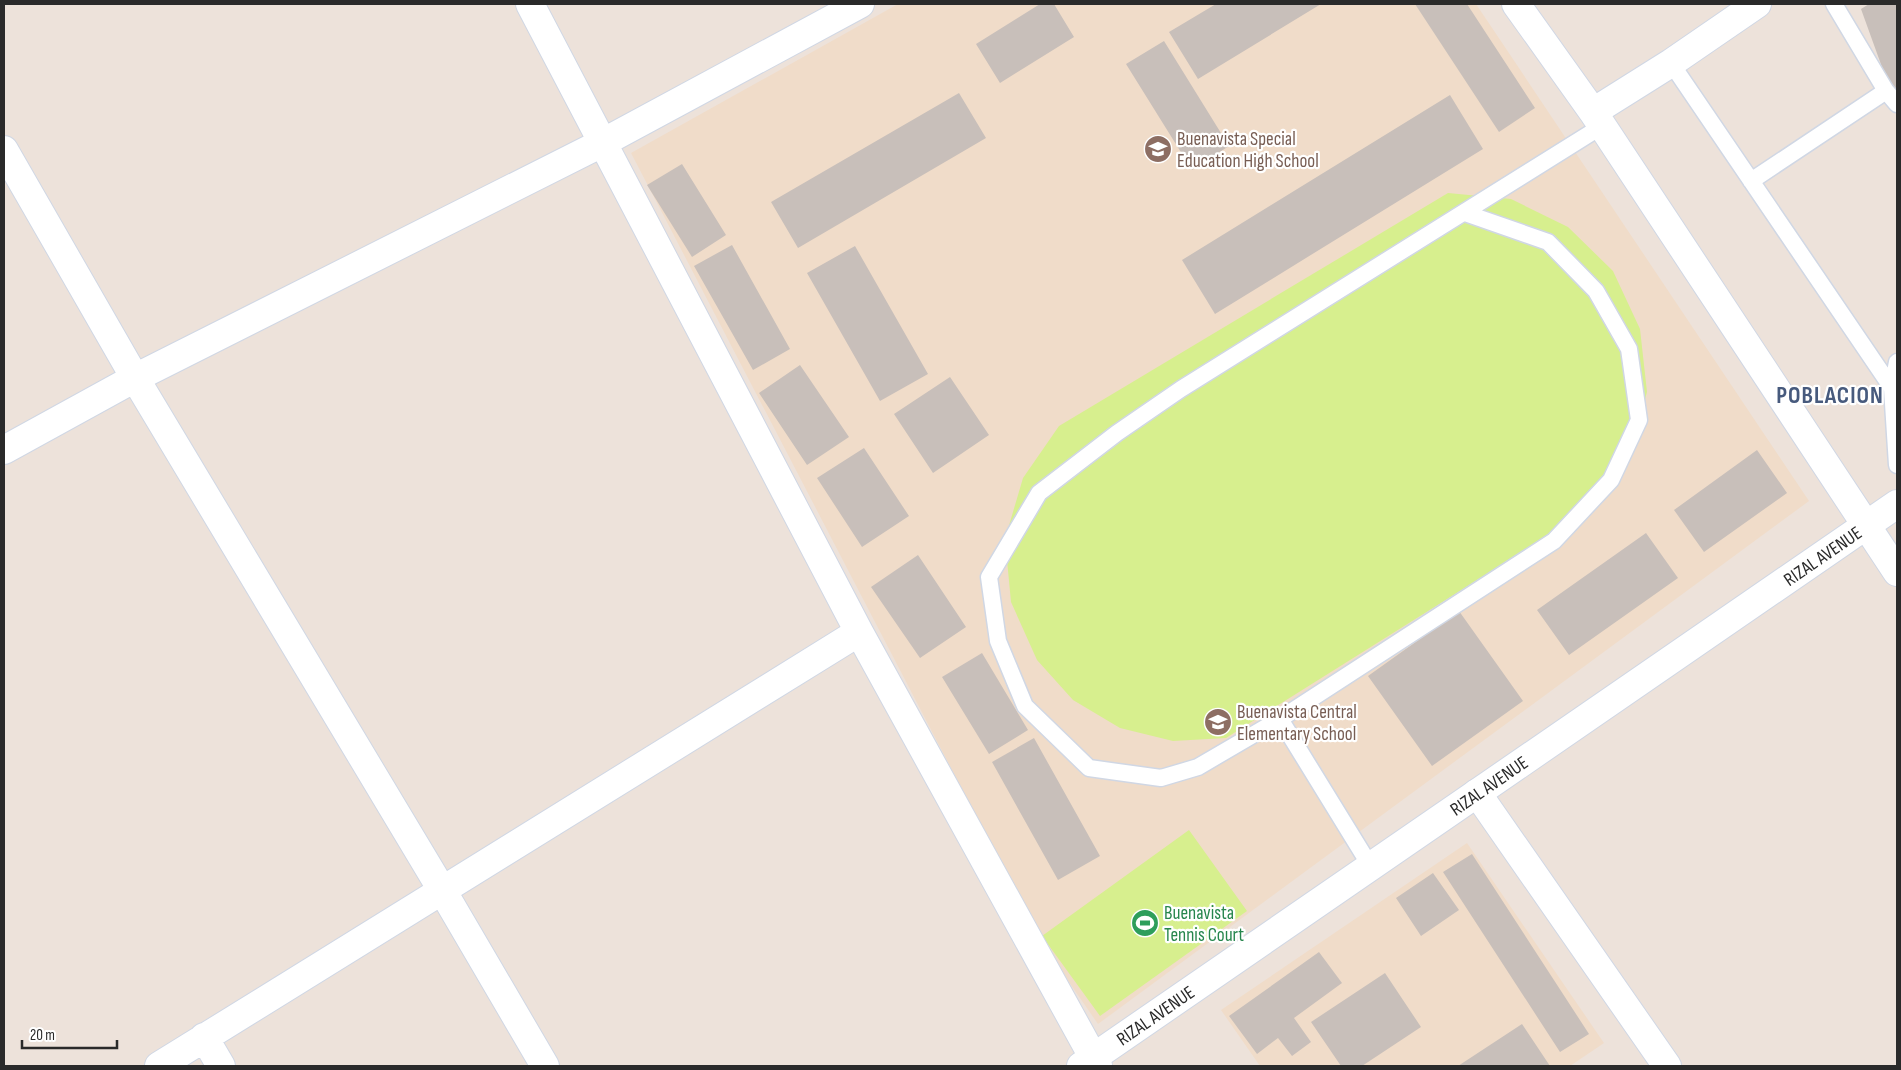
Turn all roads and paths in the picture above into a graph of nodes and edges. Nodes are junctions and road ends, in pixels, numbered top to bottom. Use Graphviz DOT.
graph roads {
  1 [pos="530,4"];
  2 [pos="860,4"];
  3 [pos="1516,4"];
  4 [pos="1757,4"];
  5 [pos="1834,4"];
  6 [pos="1671,63"];
  7 [pos="1886,91"];
  8 [pos="1897,104"];
  9 [pos="1598,119"];
  10 [pos="602,143"];
  11 [pos="4,150"];
  12 [pos="1751,181"];
  13 [pos="1465,213"];
  14 [pos="1897,362"];
  15 [pos="136,378"];
  16 [pos="1892,388"];
  17 [pos="4,450"];
  18 [pos="1897,465"];
  19 [pos="1897,504"];
  20 [pos="1866,525"];
  21 [pos="1897,572"];
  22 [pos="859,632"];
  23 [pos="1280,718"];
  24 [pos="1477,793"];
  25 [pos="1370,867"];
  26 [pos="442,890"];
  27 [pos="204,1037"];
  28 [pos="1090,1064"];
  29 [pos="159,1066"];
  30 [pos="221,1066"];
  31 [pos="545,1066"];
  32 [pos="1667,1066"];
  1 -- 10 [label="street"];
  2 -- 10 [label="street"];
  3 -- 9 [label="street"];
  4 -- 6 [label="street"];
  5 -- 7 [label="lane"];
  6 -- 9 [label="street"];
  6 -- 12 [label="lane"];
  7 -- 8 [label="lane"];
  7 -- 12 [label="lane"];
  9 -- 13 [label="lane"];
  9 -- 20 [label="street"];
  10 -- 15 [label="street"];
  10 -- 22 [label="street"];
  11 -- 15 [label="street"];
  12 -- 16 [label="lane"];
  13 -- 23 [label="lane"];
  13 -- 23 [label="lane"];
  14 -- 16 [label="lane"];
  15 -- 17 [label="street"];
  15 -- 26 [label="street"];
  16 -- 18 [label="lane"];
  19 -- 20 [label="street, RIZAL AVENUE"];
  20 -- 21 [label="street"];
  20 -- 24 [label="street, RIZAL AVENUE"];
  22 -- 26 [label="street"];
  22 -- 28 [label="street"];
  23 -- 25 [label="lane"];
  24 -- 25 [label="street, RIZAL AVENUE"];
  24 -- 32 [label="street"];
  25 -- 28 [label="street, RIZAL AVENUE"];
  26 -- 27 [label="street"];
  26 -- 31 [label="street"];
  27 -- 29 [label="street"];
  27 -- 30 [label="street"];
}
